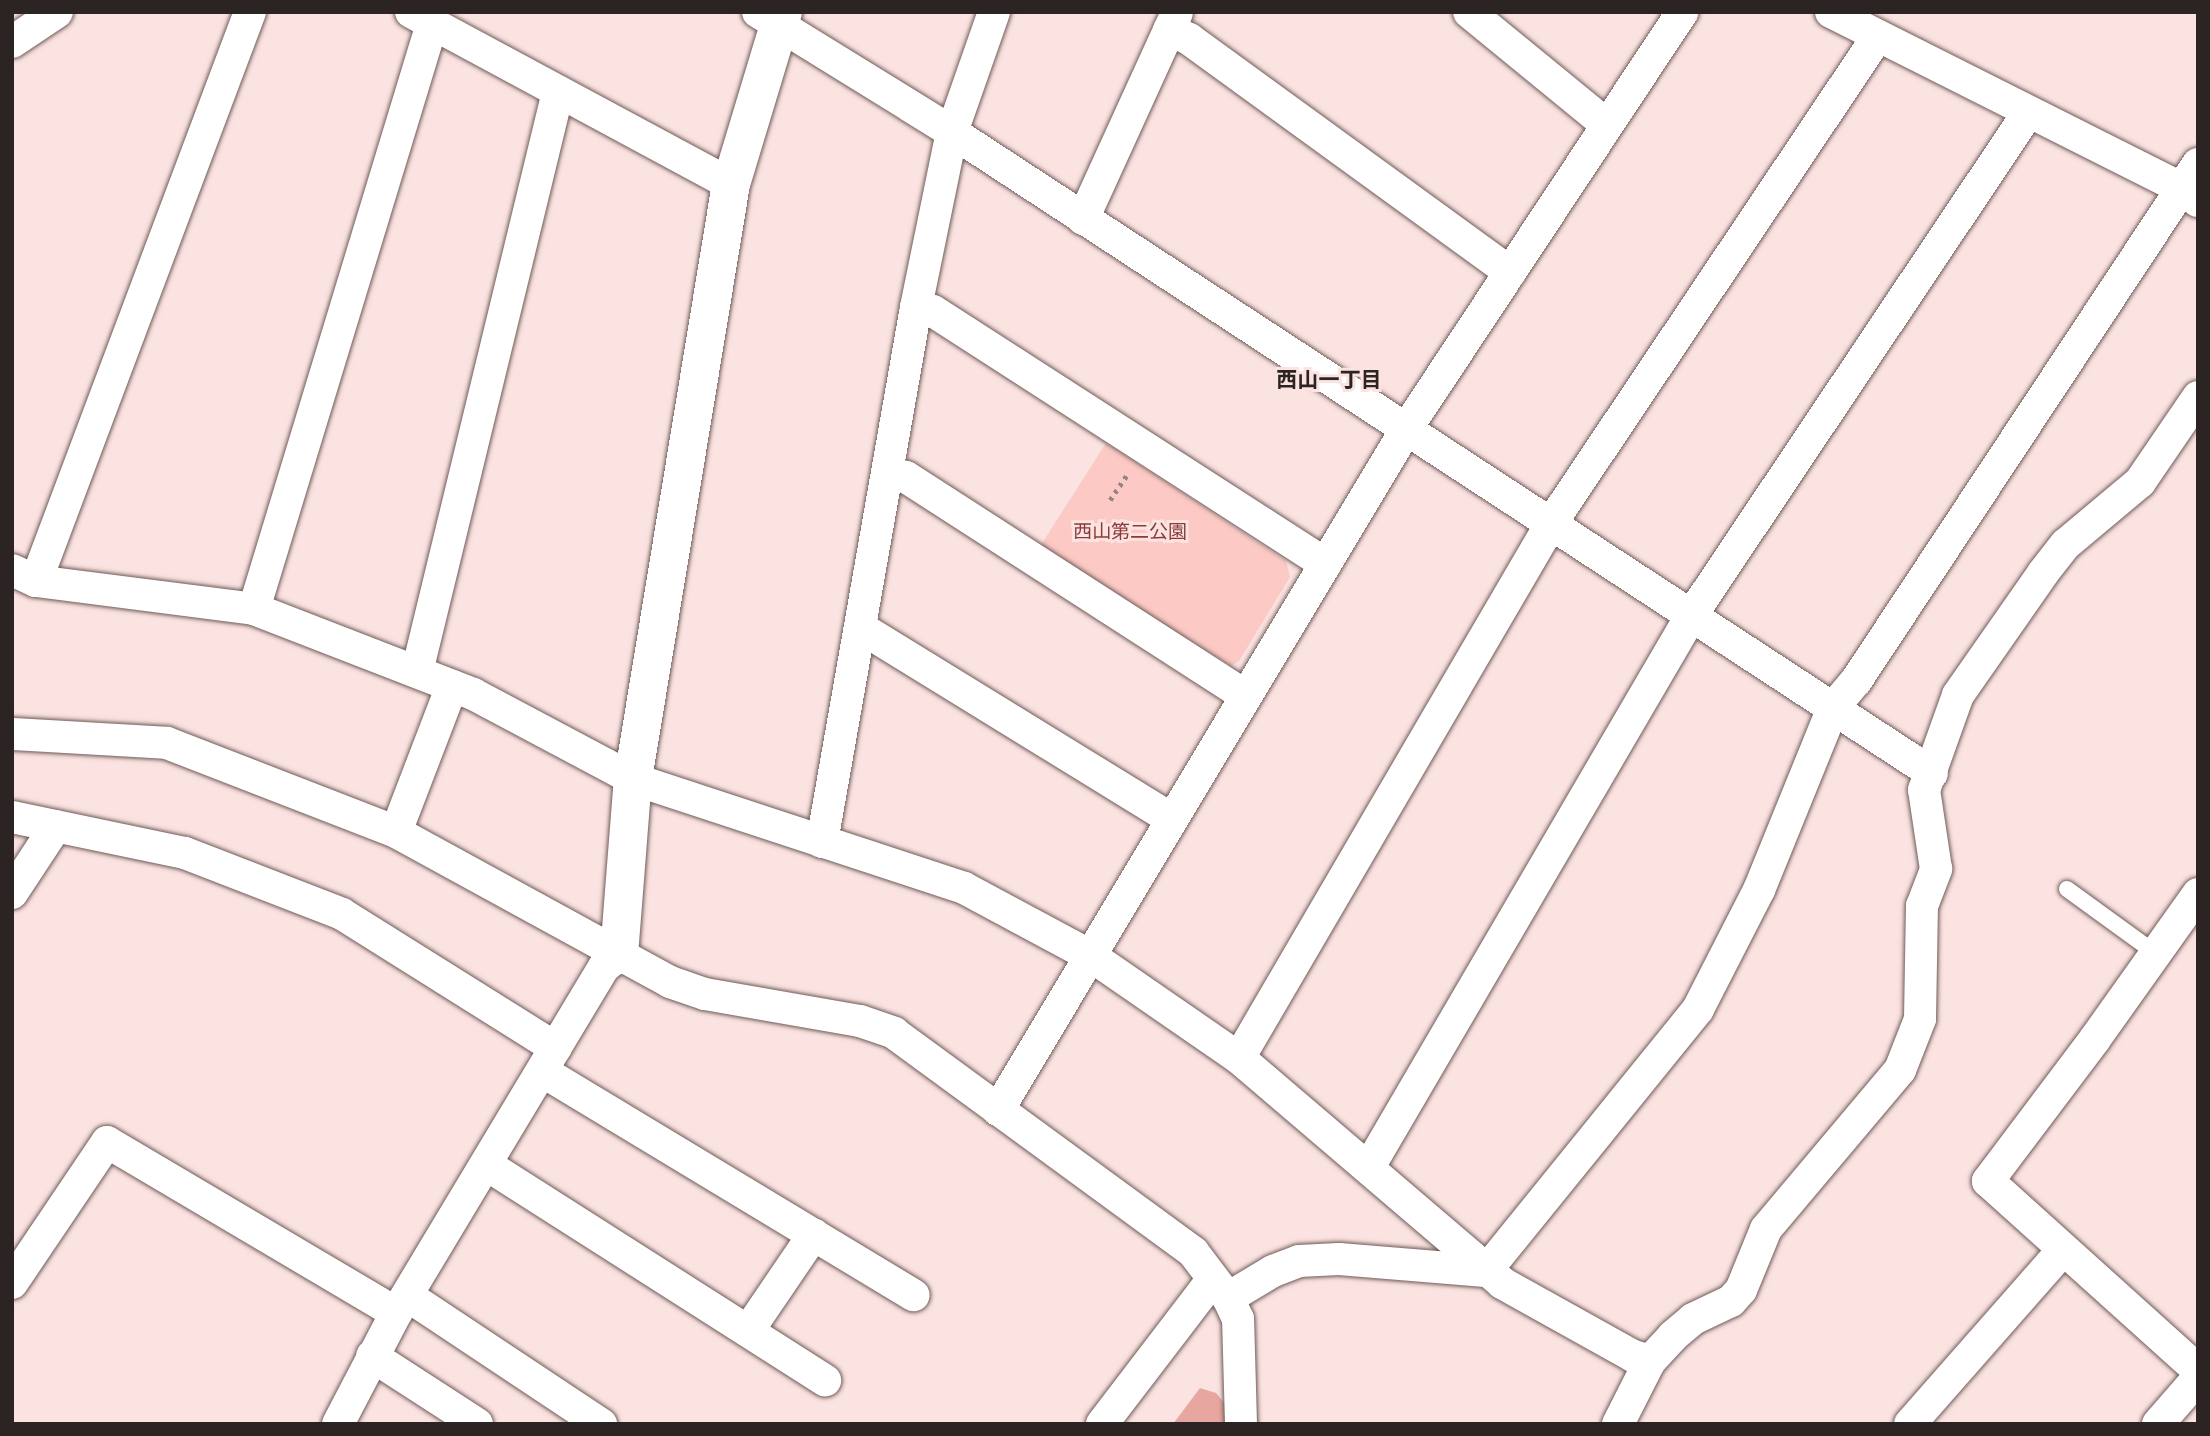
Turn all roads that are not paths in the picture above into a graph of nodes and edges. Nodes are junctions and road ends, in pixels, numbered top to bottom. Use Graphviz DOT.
graph roads {
  1 [pos="57,12"];
  2 [pos="250,12"];
  3 [pos="994,12"];
  4 [pos="1469,12"];
  5 [pos="1682,12"];
  6 [pos="1831,12"];
  7 [pos="773,17"];
  8 [pos="421,18"];
  9 [pos="1173,21"];
  10 [pos="1878,36"];
  11 [pos="12,42"];
  12 [pos="558,92"];
  13 [pos="2028,113"];
  14 [pos="1607,125"];
  15 [pos="953,132"];
  16 [pos="731,184"];
  17 [pos="2193,185"];
  18 [pos="1083,219"];
  19 [pos="1510,272"];
  20 [pos="916,307"];
  21 [pos="2198,397"];
  22 [pos="1407,428"];
  23 [pos="889,472"];
  24 [pos="1552,522"];
  25 [pos="1325,564"];
  26 [pos="24,575"];
  27 [pos="254,609"];
  28 [pos="1691,617"];
  29 [pos="860,628"];
  30 [pos="417,672"];
  31 [pos="452,685"];
  32 [pos="1246,696"];
  33 [pos="1833,708"];
  34 [pos="12,734"];
  35 [pos="1932,773"];
  36 [pos="633,779"];
  37 [pos="12,817"];
  38 [pos="1172,819"];
  39 [pos="56,826"];
  40 [pos="396,832"];
  41 [pos="821,842"];
  42 [pos="2067,889"];
  43 [pos="12,893"];
  44 [pos="2192,914"];
  45 [pos="2155,953"];
  46 [pos="620,955"];
  47 [pos="1090,956"];
  48 [pos="1239,1058"];
  49 [pos="549,1060"];
  50 [pos="998,1110"];
  51 [pos="487,1164"];
  52 [pos="1368,1167"];
  53 [pos="814,1234"];
  54 [pos="2063,1250"];
  55 [pos="1486,1270"];
  56 [pos="12,1283"];
  57 [pos="1220,1289"];
  58 [pos="914,1295"];
  59 [pos="402,1305"];
  60 [pos="748,1331"];
  61 [pos="372,1356"];
  62 [pos="1650,1361"];
  63 [pos="2198,1370"];
  64 [pos="2198,1378"];
  65 [pos="825,1380"];
  66 [pos="338,1424"];
  67 [pos="477,1424"];
  68 [pos="601,1424"];
  69 [pos="1102,1424"];
  70 [pos="1241,1424"];
  71 [pos="1618,1424"];
  72 [pos="1910,1424"];
  73 [pos="2158,1424"];
  1 -- 11 [label="street"];
  2 -- 26 [label="street"];
  3 -- 15 [label="street"];
  4 -- 14 [label="street"];
  5 -- 14 [label="street"];
  6 -- 10 [label="street"];
  7 -- 15 [label="street"];
  7 -- 16 [label="street"];
  8 -- 12 [label="street"];
  8 -- 27 [label="street"];
  9 -- 18 [label="street"];
  9 -- 19 [label="street"];
  10 -- 13 [label="street"];
  10 -- 24 [label="street"];
  12 -- 16 [label="street"];
  12 -- 30 [label="street"];
  13 -- 17 [label="street"];
  13 -- 28 [label="street"];
  14 -- 19 [label="street"];
  15 -- 18 [label="street"];
  15 -- 20 [label="street"];
  16 -- 36 [label="street"];
  17 -- 33 [label="street"];
  18 -- 22 [label="street"];
  19 -- 22 [label="street"];
  20 -- 23 [label="street"];
  20 -- 25 [label="street"];
  21 -- 35 [label="street"];
  22 -- 24 [label="street"];
  22 -- 25 [label="street"];
  23 -- 29 [label="street"];
  23 -- 32 [label="street"];
  24 -- 28 [label="street"];
  24 -- 48 [label="street"];
  25 -- 32 [label="street"];
  26 -- 27 [label="street"];
  27 -- 30 [label="street"];
  28 -- 33 [label="street"];
  28 -- 52 [label="street"];
  29 -- 38 [label="street"];
  29 -- 41 [label="street"];
  30 -- 31 [label="street"];
  31 -- 36 [label="street"];
  31 -- 40 [label="street"];
  32 -- 38 [label="street"];
  33 -- 35 [label="street"];
  33 -- 55 [label="street"];
  34 -- 40 [label="street"];
  35 -- 62 [label="street"];
  36 -- 41 [label="street"];
  36 -- 46 [label="street"];
  37 -- 39 [label="street"];
  38 -- 47 [label="street"];
  39 -- 43 [label="street"];
  39 -- 49 [label="street"];
  40 -- 46 [label="street"];
  41 -- 47 [label="street"];
  42 -- 45 [label="lane"];
  44 -- 45 [label="street"];
  45 -- 54 [label="street"];
  46 -- 49 [label="street"];
  46 -- 50 [label="street"];
  47 -- 48 [label="street"];
  47 -- 50 [label="street"];
  48 -- 52 [label="street"];
  49 -- 51 [label="street"];
  49 -- 53 [label="street"];
  50 -- 57 [label="street"];
  51 -- 59 [label="street"];
  51 -- 60 [label="street"];
  52 -- 55 [label="street"];
  53 -- 58 [label="street"];
  53 -- 60 [label="street"];
  54 -- 63 [label="street"];
  54 -- 72 [label="street"];
  55 -- 57 [label="street"];
  55 -- 62 [label="street"];
  56 -- 59 [label="street"];
  57 -- 69 [label="street"];
  57 -- 70 [label="street"];
  59 -- 61 [label="street"];
  59 -- 68 [label="street"];
  60 -- 65 [label="street"];
  61 -- 66 [label="street"];
  61 -- 67 [label="street"];
  62 -- 71 [label="street"];
  64 -- 73 [label="street"];
}
